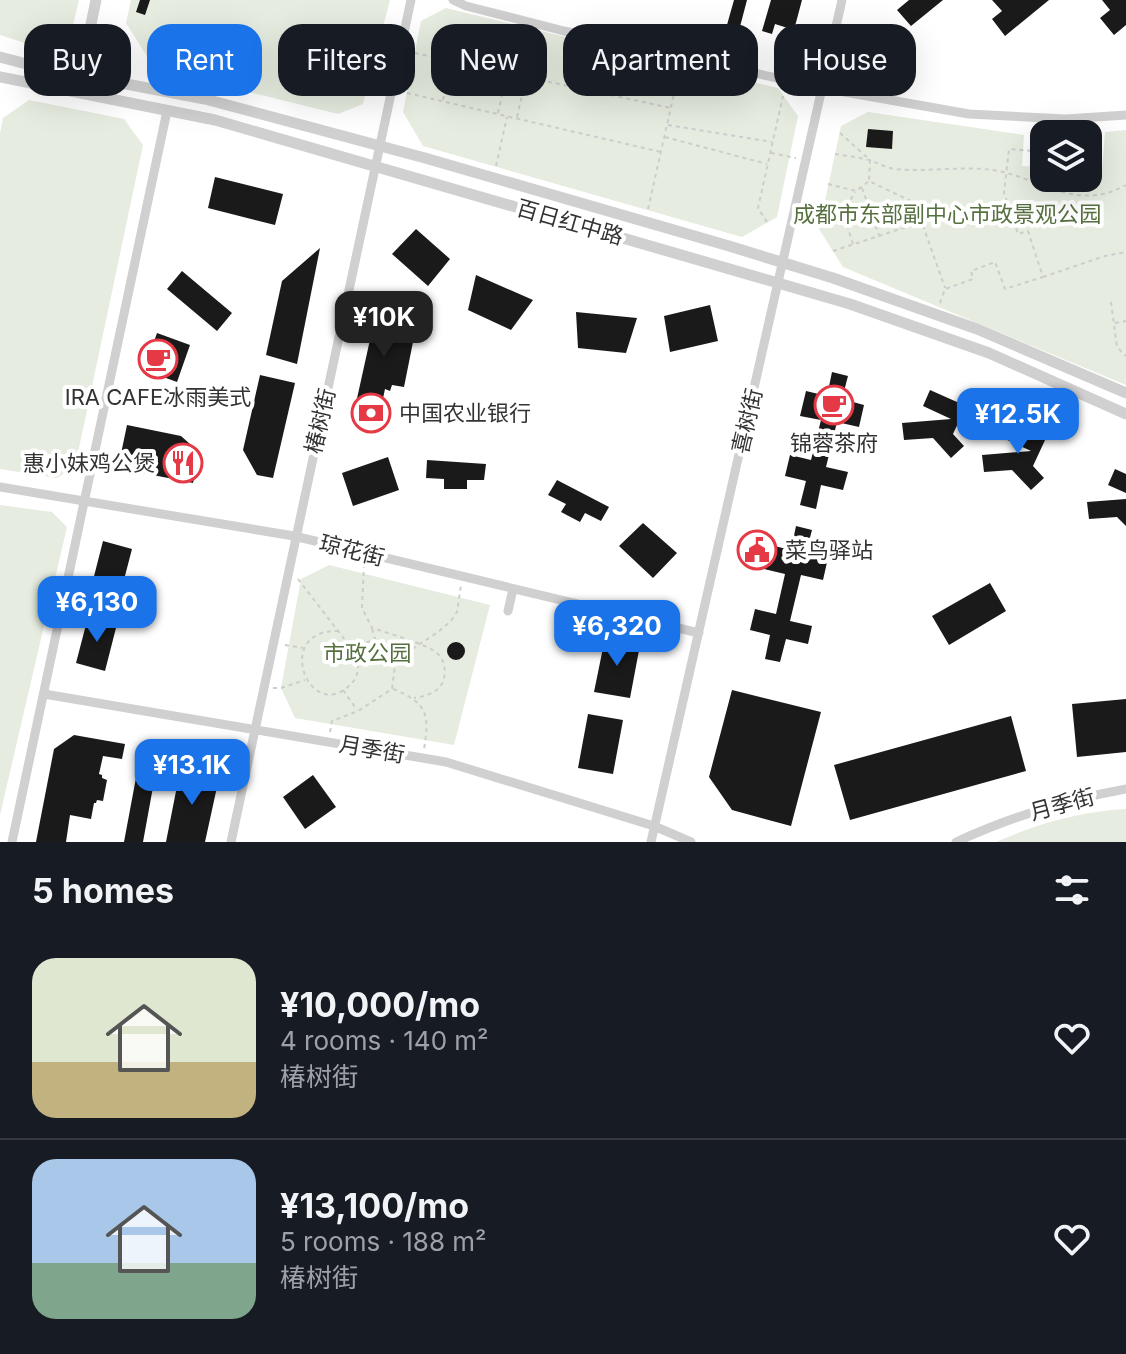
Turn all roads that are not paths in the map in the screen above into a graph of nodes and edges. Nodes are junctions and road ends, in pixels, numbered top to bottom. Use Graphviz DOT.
graph roads {
  1 [pos="96,0"];
  2 [pos="411,0"];
  3 [pos="453,0"];
  4 [pos="842,0"];
  5 [pos="91,24"];
  6 [pos="837,24"];
  7 [pos="0,57"];
  8 [pos="24,62"];
  9 [pos="0,77"];
  10 [pos="774,77"];
  11 [pos="24,81"];
  12 [pos="131,85"];
  13 [pos="100,96"];
  14 [pos="820,96"];
  15 [pos="867,96"];
  16 [pos="167,111"];
  17 [pos="1126,115"];
  18 [pos="381,146"];
  19 [pos="377,165"];
  20 [pos="782,263"];
  21 [pos="778,283"];
  22 [pos="1126,393"];
  23 [pos="1126,414"];
  24 [pos="0,487"];
  25 [pos="84,501"];
  26 [pos="294,536"];
  27 [pos="513,589"];
  28 [pos="508,611"];
  29 [pos="699,633"];
  30 [pos="44,694"];
  31 [pos="254,729"];
  32 [pos="1126,789"];
  33 [pos="654,826"];
  34 [pos="12,842"];
  35 [pos="231,842"];
  36 [pos="651,842"];
  37 [pos="691,842"];
  38 [pos="956,842"];
  1 -- 5 [label="street"];
  2 -- 18 [label="street, 椿树街"];
  3 -- 10 [label="street"];
  4 -- 6 [label="street, 喜树街"];
  7 -- 8 [label="street, 百日红中路"];
  9 -- 11 [label="street, 百日红中路"];
  12 -- 18 [label="street, 百日红中路"];
  13 -- 16 [label="street, 百日红中路"];
  14 -- 20 [label="street, 喜树街"];
  15 -- 17 [label="street"];
  16 -- 19 [label="street, 百日红中路"];
  16 -- 25 [label="street"];
  18 -- 19 [label="street, 椿树街"];
  18 -- 20 [label="street, 百日红中路"];
  19 -- 21 [label="street, 百日红中路"];
  19 -- 26 [label="street, 椿树街"];
  20 -- 21 [label="street, 喜树街"];
  20 -- 22 [label="street, 百日红中路"];
  21 -- 23 [label="street, 百日红中路"];
  21 -- 29 [label="street, 喜树街"];
  24 -- 25 [label="street, 琼花街"];
  25 -- 26 [label="street, 琼花街"];
  25 -- 30 [label="street"];
  26 -- 27 [label="street, 琼花街"];
  26 -- 31 [label="street, 椿树街"];
  27 -- 28 [label="street"];
  27 -- 29 [label="street, 琼花街"];
  29 -- 33 [label="street, 喜树街"];
  30 -- 31 [label="street, 月季街"];
  30 -- 34 [label="street"];
  31 -- 33 [label="street, 月季街"];
  31 -- 35 [label="street, 椿树街"];
  32 -- 38 [label="street, 月季街"];
  33 -- 36 [label="street, 喜树街"];
  33 -- 37 [label="street, 月季街"];
}
